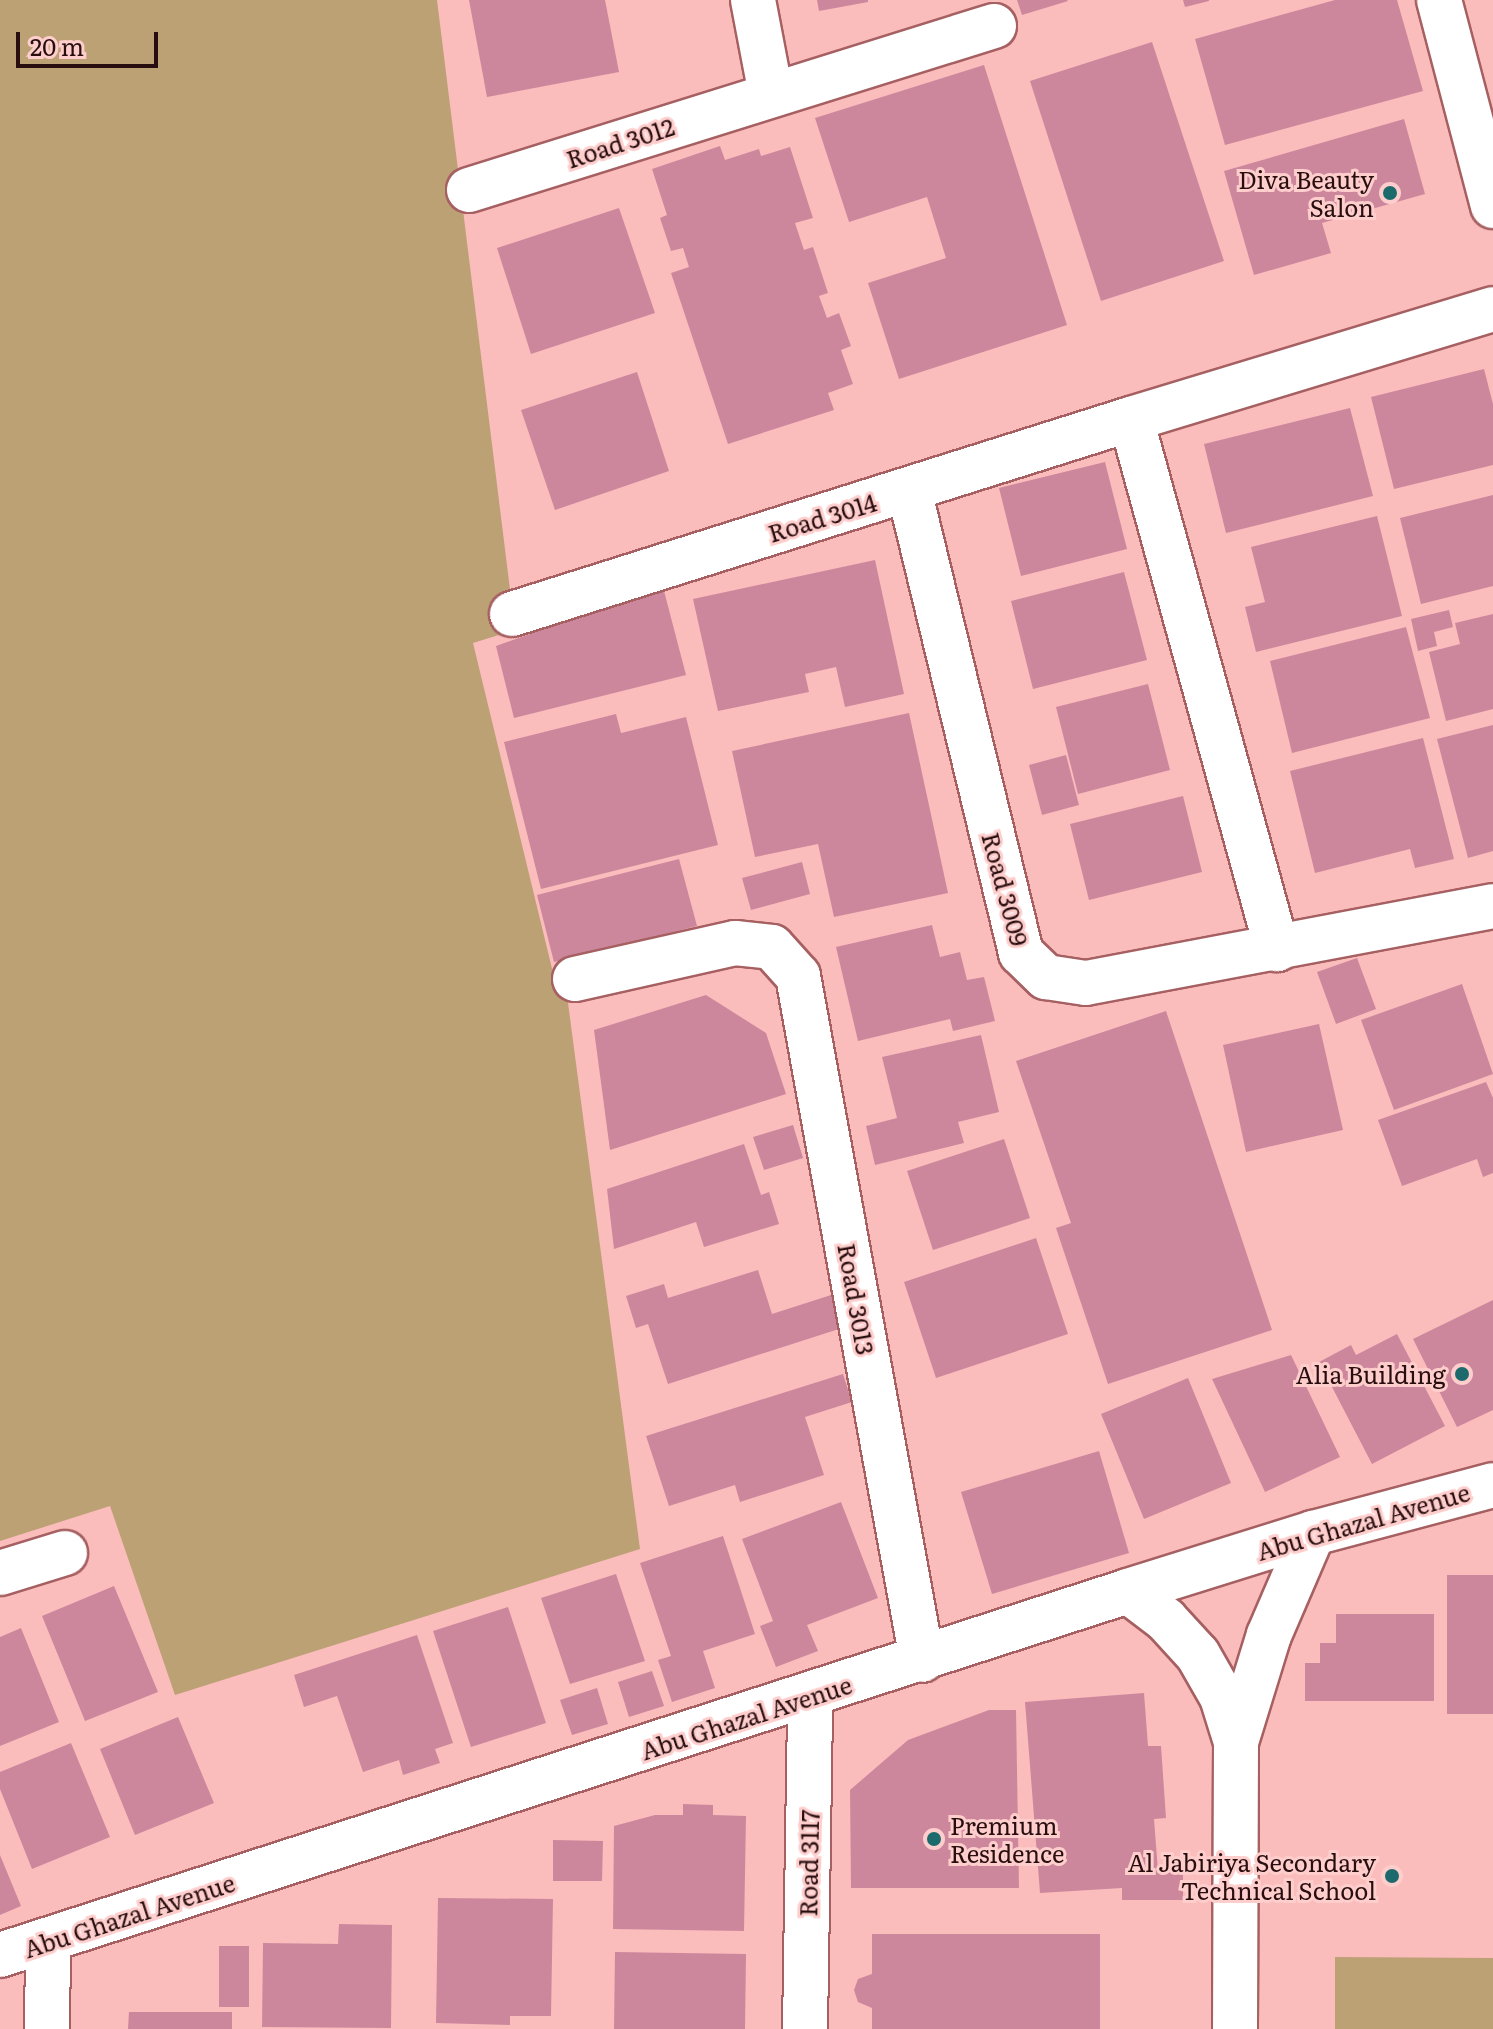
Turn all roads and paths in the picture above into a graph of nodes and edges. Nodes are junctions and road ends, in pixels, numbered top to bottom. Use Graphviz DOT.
graph roads {
  1 [pos="753,0"];
  2 [pos="1439,0"];
  3 [pos="994,26"];
  4 [pos="771,94"];
  5 [pos="469,190"];
  6 [pos="1493,206"];
  7 [pos="1493,309"];
  8 [pos="1131,419"];
  9 [pos="909,490"];
  10 [pos="512,614"];
  11 [pos="1493,906"];
  12 [pos="1277,949"];
  13 [pos="575,979"];
  14 [pos="1493,1485"];
  15 [pos="1313,1533"];
  16 [pos="65,1553"];
  17 [pos="0,1573"];
  18 [pos="1128,1591"];
  19 [pos="922,1660"];
  20 [pos="810,1696"];
  21 [pos="1236,1742"];
  22 [pos="48,1942"];
  23 [pos="0,1955"];
  24 [pos="47,2029"];
  25 [pos="805,2029"];
  26 [pos="1235,2029"];
  1 -- 4 [label="street"];
  2 -- 6 [label="street"];
  3 -- 4 [label="street, Road 3012"];
  4 -- 5 [label="street, Road 3012"];
  7 -- 8 [label="street, Road 3014"];
  8 -- 9 [label="street, Road 3014"];
  8 -- 12 [label="street"];
  9 -- 10 [label="street, Road 3014"];
  9 -- 12 [label="street, Road 3009"];
  11 -- 12 [label="street, Road 3009"];
  13 -- 19 [label="street, Road 3013"];
  14 -- 15 [label="street, Abu Ghazal Avenue"];
  15 -- 18 [label="street, Abu Ghazal Avenue"];
  15 -- 21 [label="street"];
  16 -- 17 [label="street"];
  18 -- 19 [label="street, Abu Ghazal Avenue"];
  18 -- 21 [label="street"];
  19 -- 20 [label="street, Abu Ghazal Avenue"];
  20 -- 22 [label="street, Abu Ghazal Avenue"];
  20 -- 25 [label="street, Road 3117"];
  21 -- 26 [label="street"];
  22 -- 23 [label="street, Abu Ghazal Avenue"];
  22 -- 24 [label="street"];
}
